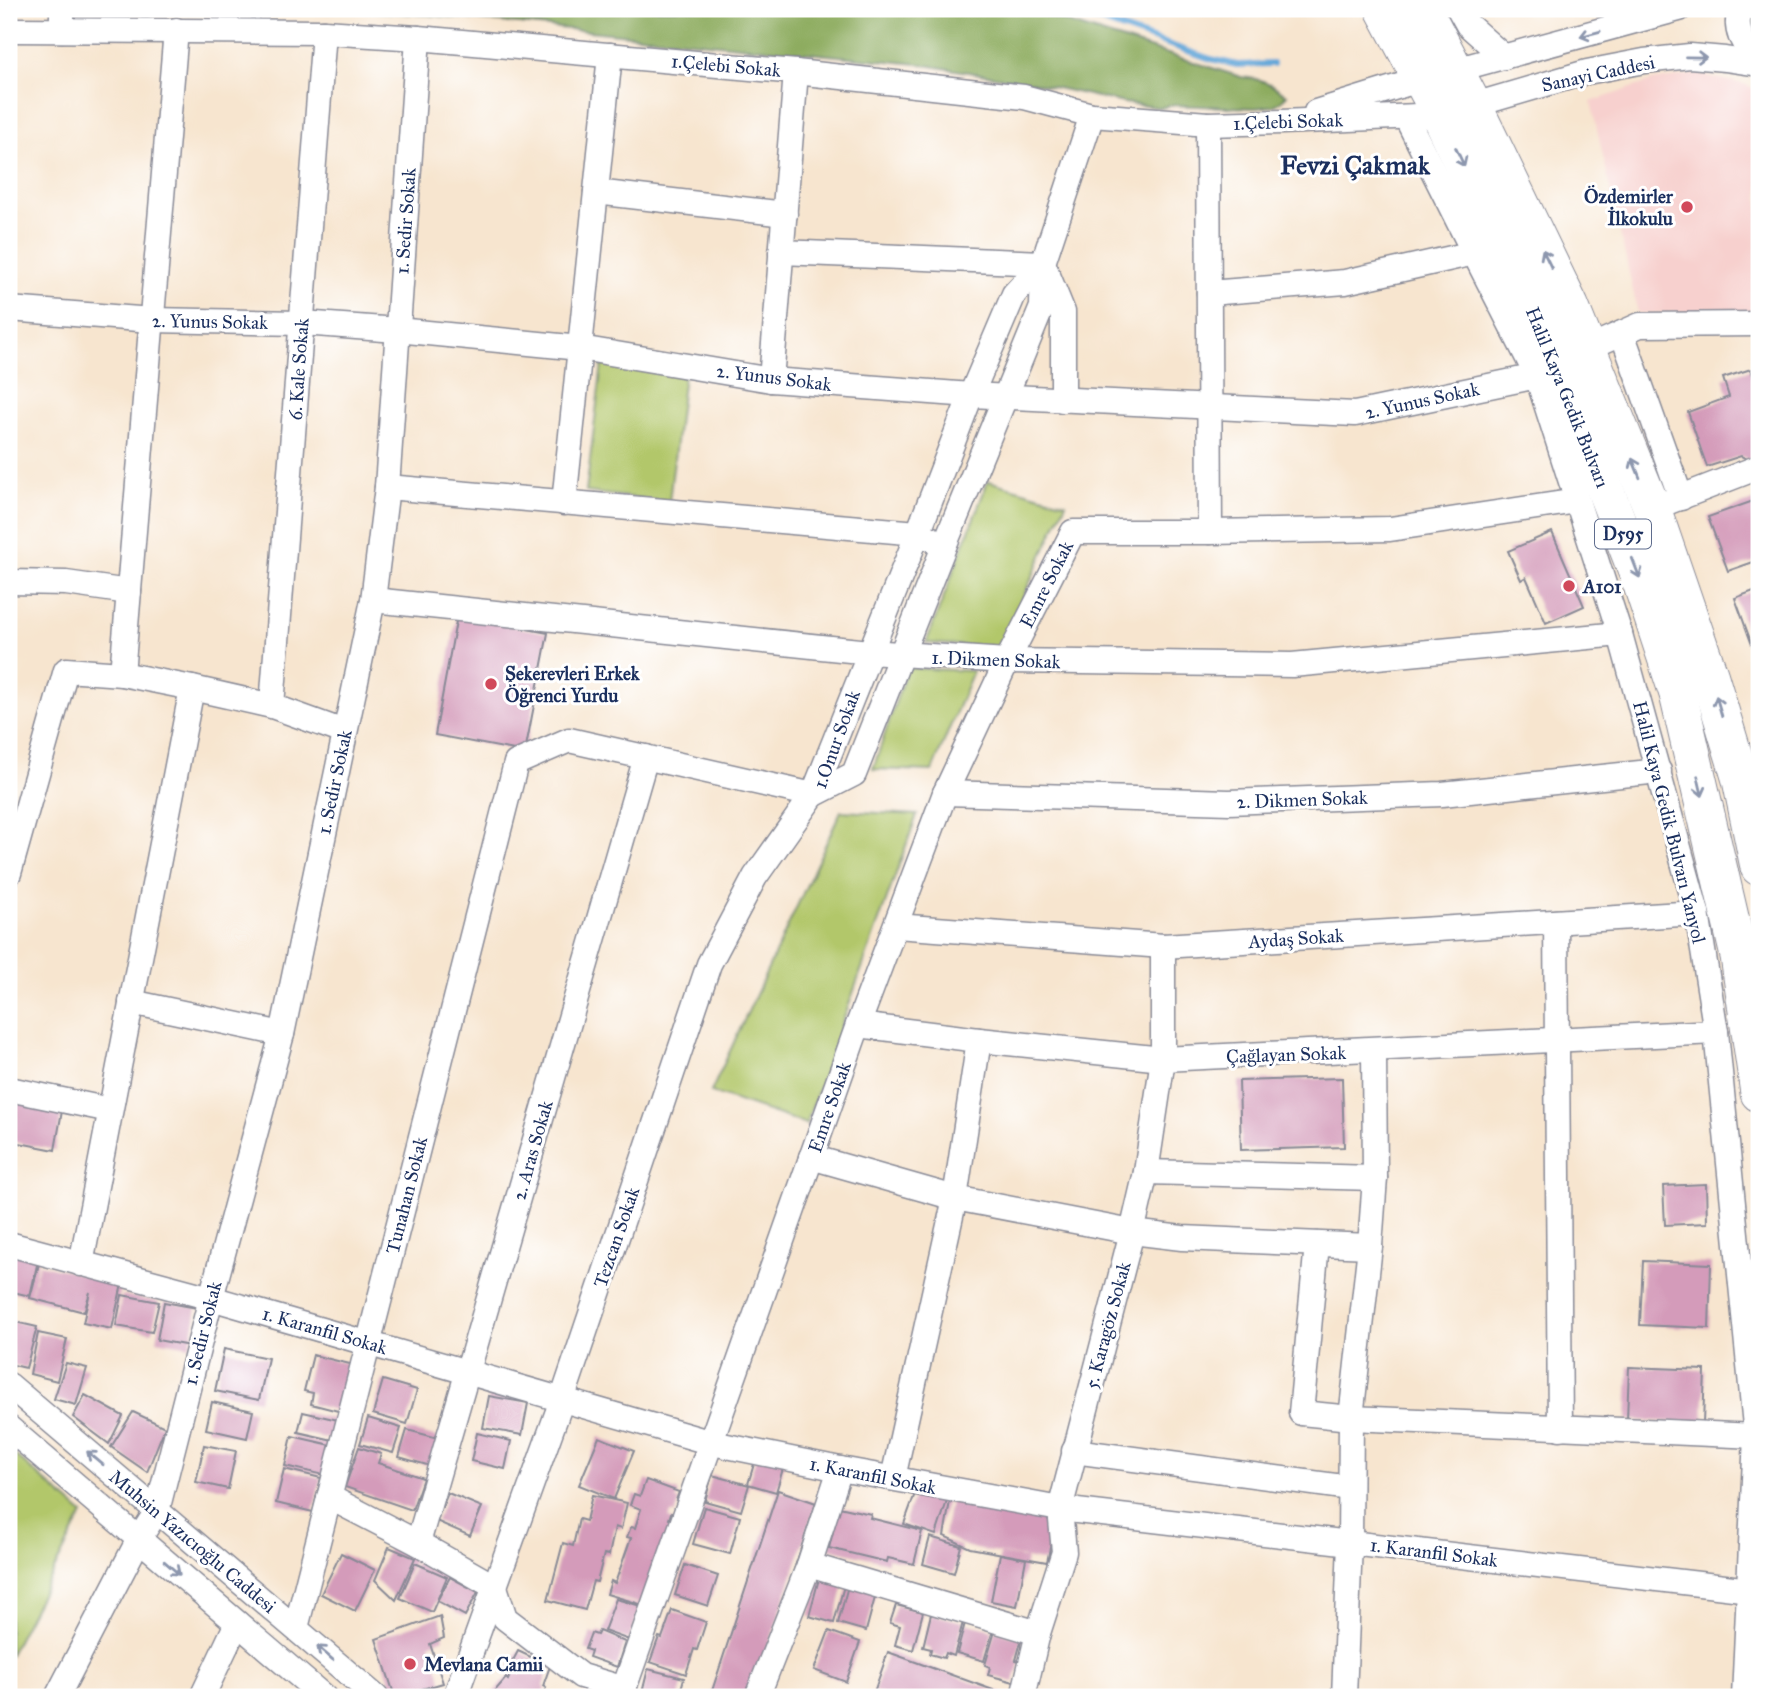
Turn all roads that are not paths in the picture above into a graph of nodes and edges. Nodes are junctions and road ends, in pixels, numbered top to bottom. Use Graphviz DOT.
graph roads {
  1 [pos="1384,9"];
  2 [pos="1423,9"];
  3 [pos="1459,9"];
  4 [pos="1679,9"];
  5 [pos="1740,9"];
  6 [pos="62,20"];
  7 [pos="9,30"];
  8 [pos="176,30"];
  9 [pos="324,32"];
  10 [pos="418,38"];
  11 [pos="610,55"];
  12 [pos="1759,56"];
  13 [pos="1504,57"];
  14 [pos="1759,64"];
  15 [pos="796,72"];
  16 [pos="1438,75"];
  17 [pos="1440,112"];
  18 [pos="1092,115"];
  19 [pos="1282,122"];
  20 [pos="1208,124"];
  21 [pos="596,192"];
  22 [pos="785,214"];
  23 [pos="781,252"];
  24 [pos="1474,253"];
  25 [pos="1043,263"];
  26 [pos="1209,293"];
  27 [pos="9,309"];
  28 [pos="152,320"];
  29 [pos="302,323"];
  30 [pos="1759,324"];
  31 [pos="397,330"];
  32 [pos="1622,333"];
  33 [pos="580,348"];
  34 [pos="1588,348"];
  35 [pos="1537,376"];
  36 [pos="771,380"];
  37 [pos="971,395"];
  38 [pos="1005,396"];
  39 [pos="1063,400"];
  40 [pos="1209,407"];
  41 [pos="1759,467"];
  42 [pos="387,487"];
  43 [pos="1577,501"];
  44 [pos="564,502"];
  45 [pos="1667,503"];
  46 [pos="1210,532"];
  47 [pos="918,533"];
  48 [pos="945,544"];
  49 [pos="9,582"];
  50 [pos="129,592"];
  51 [pos="373,600"];
  52 [pos="1620,634"];
  53 [pos="869,652"];
  54 [pos="902,655"];
  55 [pos="1007,660"];
  56 [pos="122,674"];
  57 [pos="192,688"];
  58 [pos="272,706"];
  59 [pos="344,732"];
  60 [pos="646,757"];
  61 [pos="1659,771"];
  62 [pos="945,793"];
  63 [pos="813,795"];
  64 [pos="1759,867"];
  65 [pos="9,873"];
  66 [pos="1697,914"];
  67 [pos="1556,922"];
  68 [pos="896,926"];
  69 [pos="1163,946"];
  70 [pos="131,1002"];
  71 [pos="858,1025"];
  72 [pos="1716,1032"];
  73 [pos="282,1034"];
  74 [pos="979,1040"];
  75 [pos="1556,1041"];
  76 [pos="1374,1050"];
  77 [pos="1163,1059"];
  78 [pos="9,1088"];
  79 [pos="1759,1093"];
  80 [pos="110,1111"];
  81 [pos="811,1157"];
  82 [pos="1146,1172"];
  83 [pos="1375,1178"];
  84 [pos="955,1198"];
  85 [pos="1132,1232"];
  86 [pos="9,1244"];
  87 [pos="1317,1244"];
  88 [pos="1370,1246"];
  89 [pos="81,1264"];
  90 [pos="211,1298"];
  91 [pos="369,1342"];
  92 [pos="467,1373"];
  93 [pos="9,1385"];
  94 [pos="562,1400"];
  95 [pos="1351,1418"];
  96 [pos="9,1428"];
  97 [pos="1560,1428"];
  98 [pos="1756,1436"];
  99 [pos="712,1443"];
  100 [pos="1074,1451"];
  101 [pos="839,1469"];
  102 [pos="893,1478"];
  103 [pos="1350,1488"];
  104 [pos="329,1497"];
  105 [pos="1060,1509"];
  106 [pos="157,1511"];
  107 [pos="139,1539"];
  108 [pos="1350,1542"];
  109 [pos="418,1543"];
  110 [pos="809,1565"];
  111 [pos="495,1587"];
  112 [pos="1754,1590"];
  113 [pos="237,1623"];
  114 [pos="296,1628"];
  115 [pos="1038,1633"];
  116 [pos="623,1693"];
  117 [pos="766,1695"];
  118 [pos="57,1697"];
  119 [pos="202,1697"];
  120 [pos="324,1697"];
  121 [pos="376,1697"];
  122 [pos="455,1697"];
  123 [pos="1023,1697"];
  124 [pos="1344,1697"];
  125 [pos="1744,1697"];
  1 -- 16 [label="highway, Halil Kaya Gedik Bulvarı / D595"];
  2 -- 16 [label="highway, Halil Kaya Gedik Bulvarı / D595"];
  3 -- 13 [label="street"];
  4 -- 13 [label="street, Sanayi Caddesi, one-way"];
  5 -- 12 [label="street"];
  6 -- 7 [label="street, 1.Çelebi Sokak"];
  6 -- 8 [label="street, 1.Çelebi Sokak"];
  8 -- 9 [label="street, 1.Çelebi Sokak"];
  8 -- 28 [label="street"];
  9 -- 10 [label="street, 1.Çelebi Sokak"];
  9 -- 29 [label="street, 6. Kale Sokak"];
  10 -- 11 [label="street, 1.Çelebi Sokak"];
  10 -- 31 [label="street, 1. Sedir Sokak"];
  11 -- 15 [label="street, 1.Çelebi Sokak"];
  11 -- 21 [label="street"];
  13 -- 16 [label="street, Sanayi Caddesi"];
  17 -- 14 [label="street, Sanayi Caddesi, one-way"];
  15 -- 18 [label="street, 1.Çelebi Sokak"];
  15 -- 22 [label="street"];
  16 -- 17 [label="highway, Halil Kaya Gedik Bulvarı / D595"];
  16 -- 19 [label="street, Sanayi Caddesi"];
  17 -- 19 [label="street, 1.Çelebi Sokak"];
  17 -- 24 [label="street, Halil Kaya Gedik Bulvarı Yanyol"];
  34 -- 17 [label="highway, Halil Kaya Gedik Bulvarı / D595, one-way"];
  17 -- 79 [label="highway, Halil Kaya Gedik Bulvarı / D595, one-way"];
  18 -- 20 [label="street, 1.Çelebi Sokak"];
  18 -- 25 [label="street, 1.Onur Sokak"];
  19 -- 20 [label="street, 1.Çelebi Sokak"];
  20 -- 26 [label="street"];
  21 -- 22 [label="street"];
  21 -- 33 [label="street"];
  22 -- 23 [label="street"];
  23 -- 25 [label="street"];
  23 -- 36 [label="street"];
  24 -- 26 [label="street"];
  24 -- 35 [label="street, Halil Kaya Gedik Bulvarı Yanyol"];
  25 -- 37 [label="street, 1.Onur Sokak"];
  25 -- 38 [label="street, 1.Onur Sokak"];
  25 -- 39 [label="street"];
  26 -- 40 [label="street"];
  27 -- 28 [label="street, 2. Yunus Sokak"];
  28 -- 29 [label="street, 2. Yunus Sokak"];
  28 -- 50 [label="street"];
  29 -- 31 [label="street, 2. Yunus Sokak"];
  29 -- 58 [label="street, 6. Kale Sokak"];
  30 -- 32 [label="street"];
  31 -- 33 [label="street, 2. Yunus Sokak"];
  31 -- 42 [label="street, 1. Sedir Sokak"];
  32 -- 34 [label="street"];
  32 -- 45 [label="street"];
  33 -- 36 [label="street, 2. Yunus Sokak"];
  33 -- 44 [label="street"];
  45 -- 34 [label="highway, Halil Kaya Gedik Bulvarı / D595, one-way"];
  35 -- 40 [label="street, 2. Yunus Sokak"];
  35 -- 43 [label="street, Halil Kaya Gedik Bulvarı Yanyol"];
  36 -- 37 [label="street, 2. Yunus Sokak"];
  37 -- 38 [label="street, 2. Yunus Sokak"];
  37 -- 47 [label="street, 1.Onur Sokak"];
  38 -- 39 [label="street, 2. Yunus Sokak"];
  38 -- 48 [label="street, 1.Onur Sokak"];
  39 -- 40 [label="street, 2. Yunus Sokak"];
  40 -- 46 [label="street"];
  41 -- 45 [label="street"];
  42 -- 44 [label="street"];
  42 -- 51 [label="street, 1. Sedir Sokak"];
  43 -- 46 [label="street"];
  43 -- 52 [label="street, Halil Kaya Gedik Bulvarı Yanyol"];
  44 -- 47 [label="street"];
  64 -- 45 [label="highway, Halil Kaya Gedik Bulvarı / D595, one-way"];
  46 -- 55 [label="street, Emre Sokak"];
  47 -- 48 [label="street"];
  47 -- 53 [label="street, 1.Onur Sokak"];
  48 -- 54 [label="street, 1.Onur Sokak"];
  49 -- 50 [label="street"];
  50 -- 56 [label="street"];
  51 -- 53 [label="street, 1. Dikmen Sokak"];
  51 -- 59 [label="street, 1. Sedir Sokak"];
  52 -- 55 [label="street, 1. Dikmen Sokak"];
  52 -- 61 [label="street, Halil Kaya Gedik Bulvarı Yanyol"];
  53 -- 54 [label="street, 1. Dikmen Sokak"];
  53 -- 63 [label="street, 1.Onur Sokak"];
  54 -- 55 [label="street, 1. Dikmen Sokak"];
  54 -- 63 [label="street, 1.Onur Sokak"];
  55 -- 62 [label="street, Emre Sokak"];
  56 -- 57 [label="street"];
  56 -- 65 [label="street"];
  57 -- 58 [label="street"];
  57 -- 70 [label="street"];
  58 -- 59 [label="street"];
  59 -- 73 [label="street, 1. Sedir Sokak"];
  60 -- 63 [label="street"];
  60 -- 91 [label="street, Tunahan Sokak"];
  60 -- 92 [label="street, 2. Aras Sokak"];
  61 -- 62 [label="street, 2. Dikmen Sokak"];
  61 -- 66 [label="street, Halil Kaya Gedik Bulvarı Yanyol"];
  62 -- 68 [label="street, Emre Sokak"];
  63 -- 94 [label="street, Tezcan Sokak"];
  66 -- 67 [label="street, Aydaş Sokak"];
  66 -- 72 [label="street, Halil Kaya Gedik Bulvarı Yanyol"];
  67 -- 69 [label="street, Aydaş Sokak"];
  67 -- 75 [label="street"];
  68 -- 69 [label="street, Aydaş Sokak"];
  68 -- 71 [label="street, Emre Sokak"];
  69 -- 77 [label="street, 5. Karagöz Sokak"];
  70 -- 73 [label="street"];
  70 -- 80 [label="street"];
  71 -- 74 [label="street, Çağlayan Sokak"];
  71 -- 81 [label="street, Emre Sokak"];
  72 -- 75 [label="street, Çağlayan Sokak"];
  72 -- 98 [label="street, Halil Kaya Gedik Bulvarı Yanyol"];
  73 -- 90 [label="street, 1. Sedir Sokak"];
  74 -- 77 [label="street, Çağlayan Sokak"];
  74 -- 84 [label="street"];
  75 -- 76 [label="street, Çağlayan Sokak"];
  75 -- 97 [label="street"];
  76 -- 77 [label="street, Çağlayan Sokak"];
  76 -- 83 [label="street"];
  77 -- 82 [label="street, 5. Karagöz Sokak"];
  78 -- 80 [label="street"];
  80 -- 89 [label="street"];
  81 -- 84 [label="street"];
  81 -- 99 [label="street, Emre Sokak"];
  82 -- 83 [label="street"];
  82 -- 85 [label="street, 5. Karagöz Sokak"];
  83 -- 88 [label="street"];
  84 -- 85 [label="street"];
  84 -- 102 [label="street"];
  85 -- 87 [label="street"];
  85 -- 100 [label="street, 5. Karagöz Sokak"];
  86 -- 89 [label="street, 1. Karanfil Sokak"];
  87 -- 88 [label="street"];
  87 -- 95 [label="street"];
  88 -- 95 [label="street"];
  89 -- 90 [label="street, 1. Karanfil Sokak"];
  90 -- 91 [label="street, 1. Karanfil Sokak"];
  90 -- 106 [label="street, 1. Sedir Sokak"];
  91 -- 92 [label="street, 1. Karanfil Sokak"];
  91 -- 104 [label="street, Tunahan Sokak"];
  92 -- 94 [label="street, 1. Karanfil Sokak"];
  92 -- 109 [label="street, 2. Aras Sokak"];
  106 -- 93 [label="street, Muhsin Yazıcıoğlu Caddesi, one-way"];
  94 -- 99 [label="street, 1. Karanfil Sokak"];
  94 -- 111 [label="street, Tezcan Sokak"];
  95 -- 97 [label="street"];
  95 -- 103 [label="street"];
  96 -- 107 [label="street, Muhsin Yazıcıoğlu Caddesi"];
  97 -- 98 [label="street"];
  98 -- 112 [label="street, Halil Kaya Gedik Bulvarı Yanyol"];
  99 -- 101 [label="street, 1. Karanfil Sokak"];
  99 -- 116 [label="street, Emre Sokak"];
  100 -- 103 [label="street"];
  100 -- 105 [label="street, 5. Karagöz Sokak"];
  101 -- 102 [label="street, 1. Karanfil Sokak"];
  101 -- 110 [label="street"];
  102 -- 105 [label="street, 1. Karanfil Sokak"];
  103 -- 108 [label="street"];
  104 -- 109 [label="street"];
  104 -- 114 [label="street, Tunahan Sokak"];
  105 -- 108 [label="street, 1. Karanfil Sokak"];
  105 -- 115 [label="street, 5. Karagöz Sokak"];
  106 -- 107 [label="street, 1. Sedir Sokak"];
  106 -- 114 [label="street, Muhsin Yazıcıoğlu Caddesi"];
  107 -- 113 [label="street, Muhsin Yazıcıoğlu Caddesi, one-way"];
  107 -- 118 [label="street, 1. Sedir Sokak"];
  108 -- 112 [label="street, 1. Karanfil Sokak"];
  108 -- 124 [label="street"];
  109 -- 111 [label="street"];
  110 -- 115 [label="street"];
  110 -- 117 [label="street"];
  111 -- 116 [label="street"];
  111 -- 122 [label="street, Tezcan Sokak"];
  112 -- 125 [label="street, Halil Kaya Gedik Bulvarı Yanyol"];
  113 -- 119 [label="street"];
  113 -- 120 [label="street, Muhsin Yazıcıoğlu Caddesi"];
  121 -- 114 [label="street, Muhsin Yazıcıoğlu Caddesi, one-way"];
  115 -- 123 [label="street, 5. Karagöz Sokak"];
}
